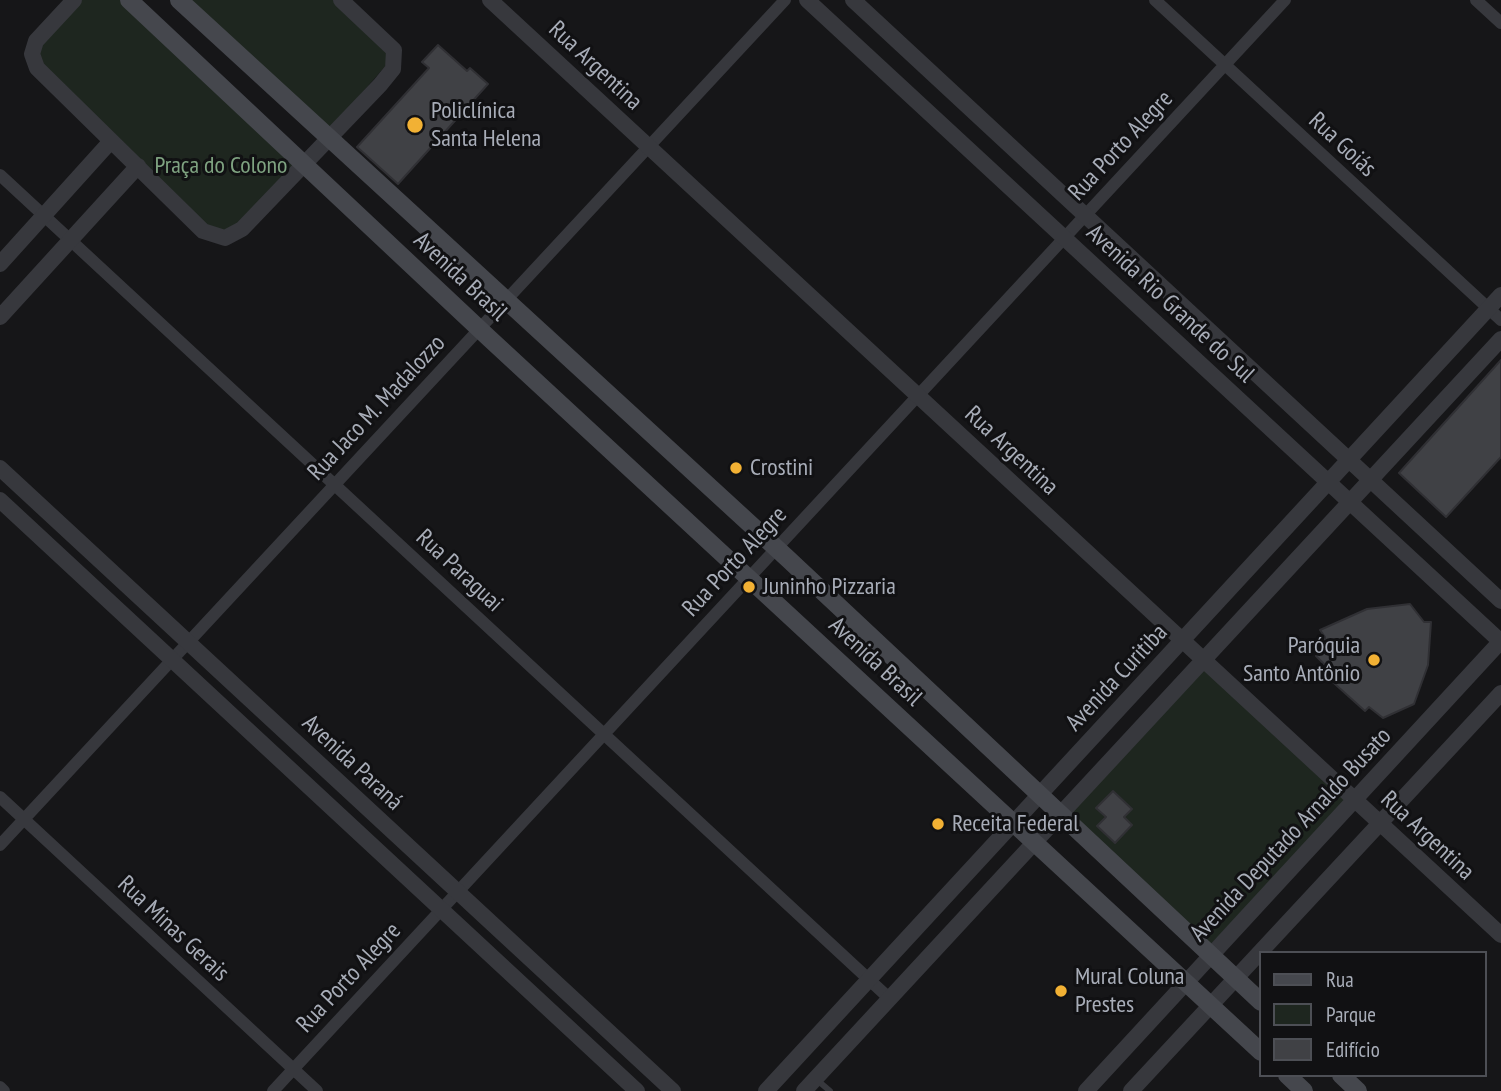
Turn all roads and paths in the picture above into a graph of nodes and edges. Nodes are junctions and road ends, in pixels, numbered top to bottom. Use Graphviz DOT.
graph roads {
  1 [pos="74,0"];
  2 [pos="129,0"];
  3 [pos="179,0"];
  4 [pos="341,0"];
  5 [pos="490,0"];
  6 [pos="785,0"];
  7 [pos="807,0"];
  8 [pos="853,0"];
  9 [pos="1155,0"];
  10 [pos="1285,0"];
  11 [pos="1476,0"];
  12 [pos="1501,23"];
  13 [pos="1225,65"];
  14 [pos="328,139"];
  15 [pos="111,141"];
  16 [pos="649,147"];
  17 [pos="303,165"];
  18 [pos="138,166"];
  19 [pos="0,175"];
  20 [pos="44,215"];
  21 [pos="1085,216"];
  22 [pos="1064,238"];
  23 [pos="70,240"];
  24 [pos="0,264"];
  25 [pos="1501,295"];
  26 [pos="505,301"];
  27 [pos="1495,314"];
  28 [pos="0,317"];
  29 [pos="480,329"];
  30 [pos="1501,339"];
  31 [pos="918,396"];
  32 [pos="1349,460"];
  33 [pos="0,468"];
  34 [pos="1371,480"];
  35 [pos="1328,482"];
  36 [pos="335,485"];
  37 [pos="0,500"];
  38 [pos="1350,502"];
  39 [pos="776,548"];
  40 [pos="748,578"];
  41 [pos="1501,601"];
  42 [pos="1182,640"];
  43 [pos="1501,641"];
  44 [pos="188,642"];
  45 [pos="172,660"];
  46 [pos="1203,660"];
  47 [pos="1501,693"];
  48 [pos="604,734"];
  49 [pos="1040,795"];
  50 [pos="0,797"];
  51 [pos="1355,800"];
  52 [pos="1060,814"];
  53 [pos="24,819"];
  54 [pos="1380,823"];
  55 [pos="1013,824"];
  56 [pos="1034,843"];
  57 [pos="0,845"];
  58 [pos="458,892"];
  59 [pos="441,909"];
  60 [pos="1499,931"];
  61 [pos="1261,951"];
  62 [pos="1260,952"];
  63 [pos="1211,956"];
  64 [pos="1236,978"];
  65 [pos="869,980"];
  66 [pos="1186,983"];
  67 [pos="890,999"];
  68 [pos="1260,1001"];
  69 [pos="1211,1005"];
  70 [pos="626,1047"];
  71 [pos="1260,1051"];
  72 [pos="609,1065"];
  73 [pos="293,1069"];
  74 [pos="1289,1077"];
  75 [pos="1343,1077"];
  76 [pos="816,1078"];
  77 [pos="0,1087"];
  78 [pos="4,1091"];
  79 [pos="273,1091"];
  80 [pos="317,1091"];
  81 [pos="637,1091"];
  82 [pos="673,1091"];
  83 [pos="766,1091"];
  84 [pos="804,1091"];
  85 [pos="830,1091"];
  86 [pos="1086,1091"];
  87 [pos="1131,1091"];
  88 [pos="1304,1091"];
  89 [pos="1358,1091"];
  1 -- 15 [label="street"];
  2 -- 17 [label="main road, Avenida Brasil"];
  3 -- 14 [label="main road, Avenida Brasil"];
  4 -- 14 [label="street"];
  5 -- 16 [label="street, Rua Argentina"];
  6 -- 16 [label="street, Rua Jaco M. Madalozzo"];
  7 -- 22 [label="street, Avenida Rio Grande do Sul"];
  8 -- 21 [label="street, Avenida Rio Grande do Sul"];
  9 -- 13 [label="street, Rua Goiás"];
  10 -- 13 [label="street, Rua Porto Alegre"];
  11 -- 12 [label="street"];
  13 -- 21 [label="street, Rua Porto Alegre"];
  13 -- 27 [label="street, Rua Goiás"];
  14 -- 17 [label="street"];
  14 -- 26 [label="main road, Avenida Brasil"];
  15 -- 18 [label="street"];
  15 -- 20 [label="street"];
  16 -- 26 [label="street, Rua Jaco M. Madalozzo"];
  16 -- 31 [label="street, Rua Argentina"];
  17 -- 18 [label="street"];
  17 -- 29 [label="main road, Avenida Brasil"];
  18 -- 23 [label="street"];
  19 -- 20 [label="street, Rua Paraguai"];
  20 -- 23 [label="street, Rua Paraguai"];
  20 -- 24 [label="street"];
  21 -- 22 [label="street, Rua Porto Alegre"];
  21 -- 32 [label="street, Avenida Rio Grande do Sul"];
  22 -- 31 [label="street, Rua Porto Alegre"];
  22 -- 35 [label="street, Avenida Rio Grande do Sul"];
  23 -- 28 [label="street"];
  23 -- 36 [label="street, Rua Paraguai"];
  25 -- 27 [label="street, Avenida Curitiba"];
  26 -- 29 [label="street, Rua Jaco M. Madalozzo"];
  26 -- 39 [label="main road, Avenida Brasil"];
  27 -- 32 [label="street, Avenida Curitiba"];
  29 -- 36 [label="street, Rua Jaco M. Madalozzo"];
  29 -- 40 [label="main road, Avenida Brasil"];
  30 -- 34 [label="street, Avenida Curitiba"];
  31 -- 39 [label="street, Rua Porto Alegre"];
  31 -- 42 [label="street, Rua Argentina"];
  32 -- 34 [label="street, Avenida Rio Grande do Sul"];
  32 -- 35 [label="street, Avenida Curitiba"];
  33 -- 44 [label="street, Avenida Paraná"];
  34 -- 38 [label="street, Avenida Curitiba"];
  34 -- 41 [label="street, Avenida Rio Grande do Sul"];
  35 -- 38 [label="street, Avenida Rio Grande do Sul"];
  35 -- 42 [label="street, Avenida Curitiba"];
  36 -- 44 [label="street, Rua Jaco M. Madalozzo"];
  36 -- 48 [label="street, Rua Paraguai"];
  37 -- 45 [label="street, Avenida Paraná"];
  38 -- 43 [label="street, Avenida Rio Grande do Sul"];
  38 -- 46 [label="street, Avenida Curitiba"];
  39 -- 40 [label="street, Rua Porto Alegre"];
  39 -- 49 [label="main road, Avenida Brasil"];
  40 -- 48 [label="street, Rua Porto Alegre"];
  40 -- 55 [label="main road, Avenida Brasil"];
  42 -- 46 [label="street, Rua Argentina"];
  42 -- 49 [label="street, Avenida Curitiba"];
  43 -- 51 [label="street, Avenida Deputado Arnaldo Busato"];
  44 -- 45 [label="street, Rua Jaco M. Madalozzo"];
  44 -- 58 [label="street, Avenida Paraná"];
  45 -- 53 [label="street, Rua Jaco M. Madalozzo"];
  45 -- 59 [label="street, Avenida Paraná"];
  46 -- 51 [label="street, Rua Argentina"];
  46 -- 52 [label="street, Avenida Curitiba"];
  47 -- 54 [label="street"];
  48 -- 58 [label="street, Rua Porto Alegre"];
  48 -- 65 [label="street, Rua Paraguai"];
  49 -- 52 [label="main road, Avenida Brasil"];
  49 -- 55 [label="street, Avenida Curitiba"];
  50 -- 53 [label="street, Rua Minas Gerais"];
  51 -- 54 [label="street, Rua Argentina"];
  51 -- 63 [label="street, Avenida Deputado Arnaldo Busato"];
  52 -- 56 [label="street, Avenida Curitiba"];
  52 -- 63 [label="main road, Avenida Brasil"];
  53 -- 57 [label="street, Rua Jaco M. Madalozzo"];
  53 -- 73 [label="street, Rua Minas Gerais"];
  54 -- 60 [label="street, Rua Argentina"];
  54 -- 61 [label="street"];
  55 -- 56 [label="main road, Avenida Brasil"];
  55 -- 65 [label="street, Avenida Curitiba"];
  56 -- 66 [label="main road, Avenida Brasil"];
  56 -- 67 [label="street, Avenida Curitiba"];
  58 -- 59 [label="street, Rua Porto Alegre"];
  58 -- 70 [label="street, Avenida Paraná"];
  59 -- 72 [label="street, Avenida Paraná"];
  59 -- 73 [label="street, Rua Porto Alegre"];
  62 -- 64 [label="street"];
  63 -- 64 [label="main road, Avenida Brasil"];
  63 -- 66 [label="street, Avenida Deputado Arnaldo Busato"];
  64 -- 68 [label="main road, Avenida Brasil"];
  64 -- 69 [label="street"];
  65 -- 67 [label="street, Rua Paraguai"];
  65 -- 83 [label="street, Avenida Curitiba"];
  66 -- 69 [label="main road, Avenida Brasil"];
  66 -- 86 [label="street, Avenida Deputado Arnaldo Busato"];
  67 -- 76 [label="street, Avenida Curitiba"];
  69 -- 71 [label="main road, Avenida Brasil"];
  69 -- 87 [label="street"];
  70 -- 72 [label="street"];
  70 -- 82 [label="street, Avenida Paraná"];
  72 -- 81 [label="street, Avenida Paraná"];
  73 -- 79 [label="street, Rua Porto Alegre"];
  73 -- 80 [label="street, Rua Minas Gerais"];
  74 -- 88 [label="main road"];
  75 -- 89 [label="main road"];
  76 -- 84 [label="street, Avenida Curitiba"];
  76 -- 85 [label="lane"];
  77 -- 78 [label="street"];
}
